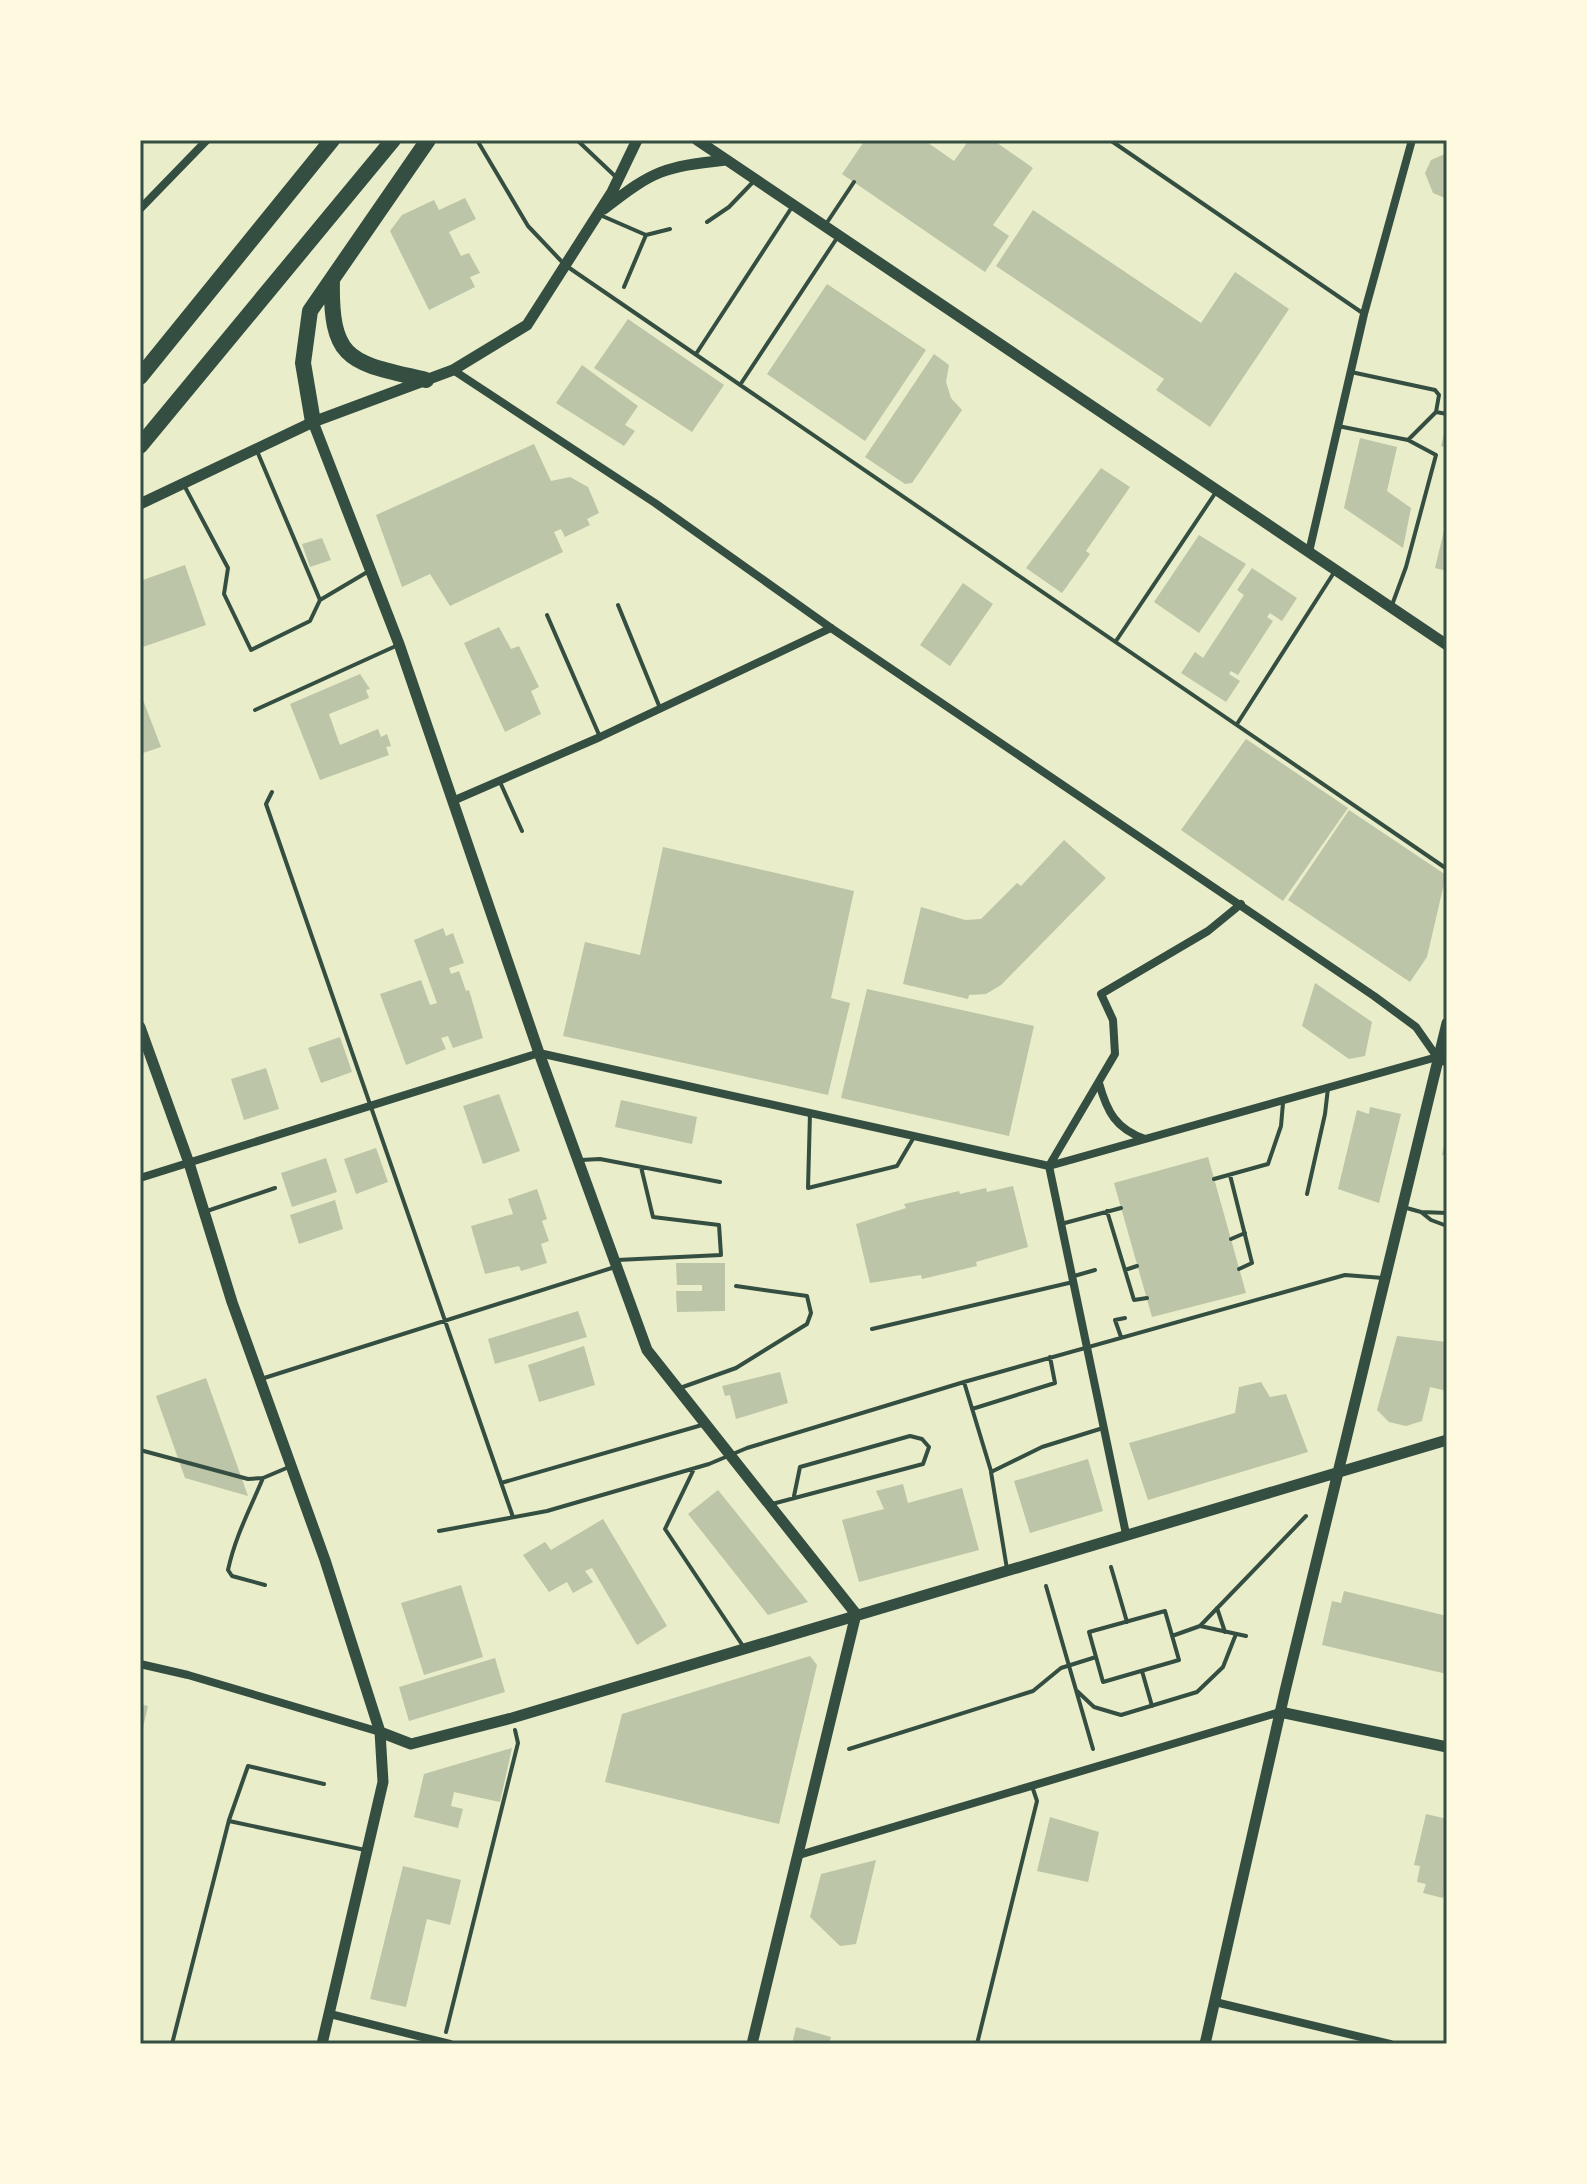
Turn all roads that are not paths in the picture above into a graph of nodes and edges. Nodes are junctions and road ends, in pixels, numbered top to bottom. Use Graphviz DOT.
graph roads {
  1 [pos="207,140"];
  2 [pos="332,140"];
  3 [pos="393,140"];
  4 [pos="428,140"];
  5 [pos="477,140"];
  6 [pos="577,140"];
  7 [pos="637,140"];
  8 [pos="697,140"];
  9 [pos="1110,140"];
  10 [pos="1412,140"];
  11 [pos="726,160"];
  12 [pos="618,179"];
  13 [pos="755,179"];
  14 [pos="854,182"];
  15 [pos="793,205"];
  16 [pos="140,209"];
  17 [pos="597,214"];
  18 [pos="707,222"];
  19 [pos="825,226"];
  20 [pos="670,229"];
  21 [pos="646,235"];
  22 [pos="839,236"];
  23 [pos="565,265"];
  24 [pos="333,277"];
  25 [pos="624,287"];
  26 [pos="1364,314"];
  27 [pos="696,354"];
  28 [pos="453,370"];
  29 [pos="1351,372"];
  30 [pos="140,377"];
  31 [pos="426,380"];
  32 [pos="740,385"];
  33 [pos="1436,412"];
  34 [pos="1447,414"];
  35 [pos="313,422"];
  36 [pos="1338,426"];
  37 [pos="1408,440"];
  38 [pos="140,446"];
  39 [pos="256,449"];
  40 [pos="183,483"];
  41 [pos="1217,490"];
  42 [pos="140,504"];
  43 [pos="1309,552"];
  44 [pos="371,570"];
  45 [pos="1336,570"];
  46 [pos="320,600"];
  47 [pos="618,605"];
  48 [pos="1391,607"];
  49 [pos="547,615"];
  50 [pos="831,628"];
  51 [pos="1115,641"];
  52 [pos="399,644"];
  53 [pos="1447,645"];
  54 [pos="660,708"];
  55 [pos="255,710"];
  56 [pos="1237,724"];
  57 [pos="600,737"];
  58 [pos="499,780"];
  59 [pos="272,792"];
  60 [pos="455,800"];
  61 [pos="522,831"];
  62 [pos="1447,869"];
  63 [pos="1241,904"];
  64 [pos="1447,1023"];
  65 [pos="140,1027"];
  66 [pos="539,1053"];
  67 [pos="1442,1060"];
  68 [pos="1099,1083"];
  69 [pos="1328,1088"];
  70 [pos="1283,1100"];
  71 [pos="371,1106"];
  72 [pos="810,1113"];
  73 [pos="914,1137"];
  74 [pos="1146,1139"];
  75 [pos="579,1160"];
  76 [pos="189,1163"];
  77 [pos="1049,1166"];
  78 [pos="641,1167"];
  79 [pos="1230,1175"];
  80 [pos="140,1178"];
  81 [pos="1214,1179"];
  82 [pos="720,1182"];
  83 [pos="275,1188"];
  84 [pos="1307,1194"];
  85 [pos="1402,1206"];
  86 [pos="1121,1208"];
  87 [pos="1107,1211"];
  88 [pos="205,1212"];
  89 [pos="1421,1212"];
  90 [pos="1447,1213"];
  91 [pos="1061,1224"];
  92 [pos="1447,1226"];
  93 [pos="1245,1233"];
  94 [pos="1231,1239"];
  95 [pos="616,1263"];
  96 [pos="1137,1266"];
  97 [pos="1239,1269"];
  98 [pos="1095,1270"];
  99 [pos="1125,1270"];
  100 [pos="1385,1278"];
  101 [pos="1072,1280"];
  102 [pos="736,1286"];
  103 [pos="1147,1298"];
  104 [pos="1125,1318"];
  105 [pos="445,1319"];
  106 [pos="872,1329"];
  107 [pos="1121,1337"];
  108 [pos="1086,1346"];
  109 [pos="1050,1357"];
  110 [pos="260,1380"];
  111 [pos="964,1382"];
  112 [pos="678,1389"];
  113 [pos="972,1409"];
  114 [pos="705,1425"];
  115 [pos="1103,1428"];
  116 [pos="1447,1440"];
  117 [pos="140,1450"];
  118 [pos="730,1457"];
  119 [pos="291,1466"];
  120 [pos="694,1469"];
  121 [pos="991,1472"];
  122 [pos="1339,1473"];
  123 [pos="263,1478"];
  124 [pos="501,1483"];
  125 [pos="794,1496"];
  126 [pos="770,1505"];
  127 [pos="513,1517"];
  128 [pos="439,1531"];
  129 [pos="1126,1534"];
  130 [pos="1007,1569"];
  131 [pos="265,1585"];
  132 [pos="856,1614"];
  133 [pos="745,1648"];
  134 [pos="140,1664"];
  135 [pos="1280,1712"];
  136 [pos="380,1732"];
  137 [pos="1447,1747"];
  138 [pos="324,1784"];
  139 [pos="1032,1784"];
  140 [pos="229,1820"];
  141 [pos="368,1851"];
  142 [pos="799,1855"];
  143 [pos="1215,2002"];
  144 [pos="330,2014"];
  145 [pos="447,2043"];
  146 [pos="172,2044"];
  147 [pos="322,2044"];
  148 [pos="752,2044"];
  149 [pos="977,2044"];
  150 [pos="1205,2044"];
  151 [pos="1390,2044"];
  1 -- 16 [label="street"];
  2 -- 30 [label="highway"];
  3 -- 38 [label="highway"];
  4 -- 24 [label="highway"];
  5 -- 23 [label="lane"];
  6 -- 12 [label="lane"];
  7 -- 12 [label="street"];
  8 -- 11 [label="street"];
  9 -- 26 [label="lane"];
  10 -- 26 [label="street"];
  11 -- 13 [label="street"];
  11 -- 17 [label="street"];
  12 -- 17 [label="street"];
  13 -- 15 [label="street"];
  13 -- 18 [label="lane"];
  14 -- 19 [label="lane"];
  15 -- 19 [label="street"];
  15 -- 27 [label="lane"];
  17 -- 21 [label="lane"];
  17 -- 23 [label="street"];
  19 -- 22 [label="street"];
  20 -- 21 [label="lane"];
  21 -- 25 [label="lane"];
  22 -- 32 [label="lane"];
  22 -- 41 [label="street"];
  23 -- 27 [label="lane"];
  23 -- 28 [label="street"];
  24 -- 31 [label="highway"];
  24 -- 35 [label="highway"];
  26 -- 29 [label="street"];
  27 -- 32 [label="lane"];
  28 -- 31 [label="street"];
  28 -- 50 [label="street"];
  29 -- 33 [label="lane"];
  29 -- 36 [label="street"];
  31 -- 35 [label="street"];
  32 -- 51 [label="lane"];
  33 -- 34 [label="lane"];
  33 -- 37 [label="lane"];
  35 -- 39 [label="street"];
  35 -- 44 [label="street"];
  36 -- 37 [label="lane"];
  36 -- 43 [label="street"];
  37 -- 48 [label="lane"];
  39 -- 40 [label="street"];
  39 -- 46 [label="lane"];
  40 -- 42 [label="street"];
  40 -- 46 [label="lane"];
  41 -- 43 [label="street"];
  41 -- 51 [label="lane"];
  43 -- 45 [label="street"];
  44 -- 46 [label="lane"];
  44 -- 52 [label="street"];
  45 -- 48 [label="street"];
  45 -- 56 [label="lane"];
  47 -- 54 [label="lane"];
  48 -- 53 [label="street"];
  49 -- 57 [label="lane"];
  50 -- 54 [label="street"];
  50 -- 63 [label="street"];
  51 -- 56 [label="lane"];
  52 -- 55 [label="lane"];
  52 -- 60 [label="street"];
  54 -- 57 [label="street"];
  56 -- 62 [label="lane"];
  57 -- 58 [label="street"];
  58 -- 60 [label="street"];
  58 -- 61 [label="lane"];
  59 -- 71 [label="lane"];
  60 -- 66 [label="street"];
  63 -- 67 [label="street"];
  63 -- 68 [label="street"];
  64 -- 67 [label="street"];
  65 -- 76 [label="street"];
  66 -- 71 [label="street"];
  66 -- 72 [label="street"];
  66 -- 75 [label="street"];
  67 -- 69 [label="street"];
  67 -- 85 [label="street"];
  68 -- 74 [label="street"];
  68 -- 77 [label="street"];
  69 -- 70 [label="street"];
  69 -- 84 [label="lane"];
  70 -- 74 [label="street"];
  70 -- 79 [label="lane"];
  71 -- 76 [label="street"];
  71 -- 105 [label="lane"];
  72 -- 73 [label="street"];
  72 -- 73 [label="lane"];
  73 -- 77 [label="street"];
  74 -- 77 [label="street"];
  75 -- 78 [label="lane"];
  75 -- 95 [label="street"];
  76 -- 80 [label="street"];
  76 -- 88 [label="street"];
  77 -- 91 [label="street"];
  78 -- 82 [label="lane"];
  78 -- 95 [label="lane"];
  79 -- 81 [label="lane"];
  79 -- 93 [label="lane"];
  83 -- 88 [label="lane"];
  85 -- 89 [label="lane"];
  85 -- 100 [label="street"];
  86 -- 87 [label="lane"];
  87 -- 91 [label="lane"];
  87 -- 99 [label="lane"];
  88 -- 110 [label="street"];
  89 -- 90 [label="lane"];
  89 -- 92 [label="lane"];
  91 -- 101 [label="street"];
  93 -- 94 [label="lane"];
  93 -- 97 [label="lane"];
  95 -- 105 [label="lane"];
  95 -- 112 [label="street"];
  96 -- 99 [label="lane"];
  98 -- 101 [label="lane"];
  99 -- 103 [label="lane"];
  100 -- 107 [label="lane"];
  100 -- 122 [label="street"];
  101 -- 106 [label="lane"];
  101 -- 108 [label="street"];
  102 -- 112 [label="lane"];
  104 -- 107 [label="lane"];
  105 -- 110 [label="lane"];
  105 -- 124 [label="lane"];
  107 -- 108 [label="lane"];
  108 -- 109 [label="lane"];
  108 -- 115 [label="street"];
  109 -- 111 [label="lane"];
  109 -- 113 [label="lane"];
  110 -- 119 [label="street"];
  111 -- 113 [label="lane"];
  111 -- 118 [label="lane"];
  112 -- 114 [label="street"];
  113 -- 121 [label="lane"];
  114 -- 118 [label="street"];
  114 -- 124 [label="lane"];
  115 -- 121 [label="lane"];
  115 -- 129 [label="street"];
  116 -- 122 [label="street"];
  117 -- 123 [label="lane"];
  118 -- 120 [label="lane"];
  118 -- 126 [label="street"];
  119 -- 123 [label="lane"];
  119 -- 136 [label="street"];
  120 -- 127 [label="lane"];
  120 -- 133 [label="lane"];
  121 -- 130 [label="lane"];
  122 -- 129 [label="street"];
  122 -- 135 [label="street"];
  123 -- 131 [label="lane"];
  124 -- 127 [label="lane"];
  125 -- 125 [label="lane"];
  125 -- 126 [label="lane"];
  126 -- 132 [label="street"];
  127 -- 128 [label="lane"];
  129 -- 130 [label="street"];
  130 -- 132 [label="street"];
  132 -- 133 [label="street"];
  132 -- 142 [label="street"];
  133 -- 136 [label="street"];
  134 -- 136 [label="street"];
  135 -- 137 [label="street"];
  135 -- 139 [label="street"];
  135 -- 143 [label="street"];
  136 -- 141 [label="street"];
  138 -- 140 [label="lane"];
  139 -- 142 [label="street"];
  139 -- 149 [label="lane"];
  140 -- 141 [label="lane"];
  140 -- 146 [label="lane"];
  141 -- 144 [label="street"];
  142 -- 148 [label="street"];
  143 -- 150 [label="street"];
  143 -- 151 [label="street"];
  144 -- 145 [label="street"];
  144 -- 147 [label="street"];
}
